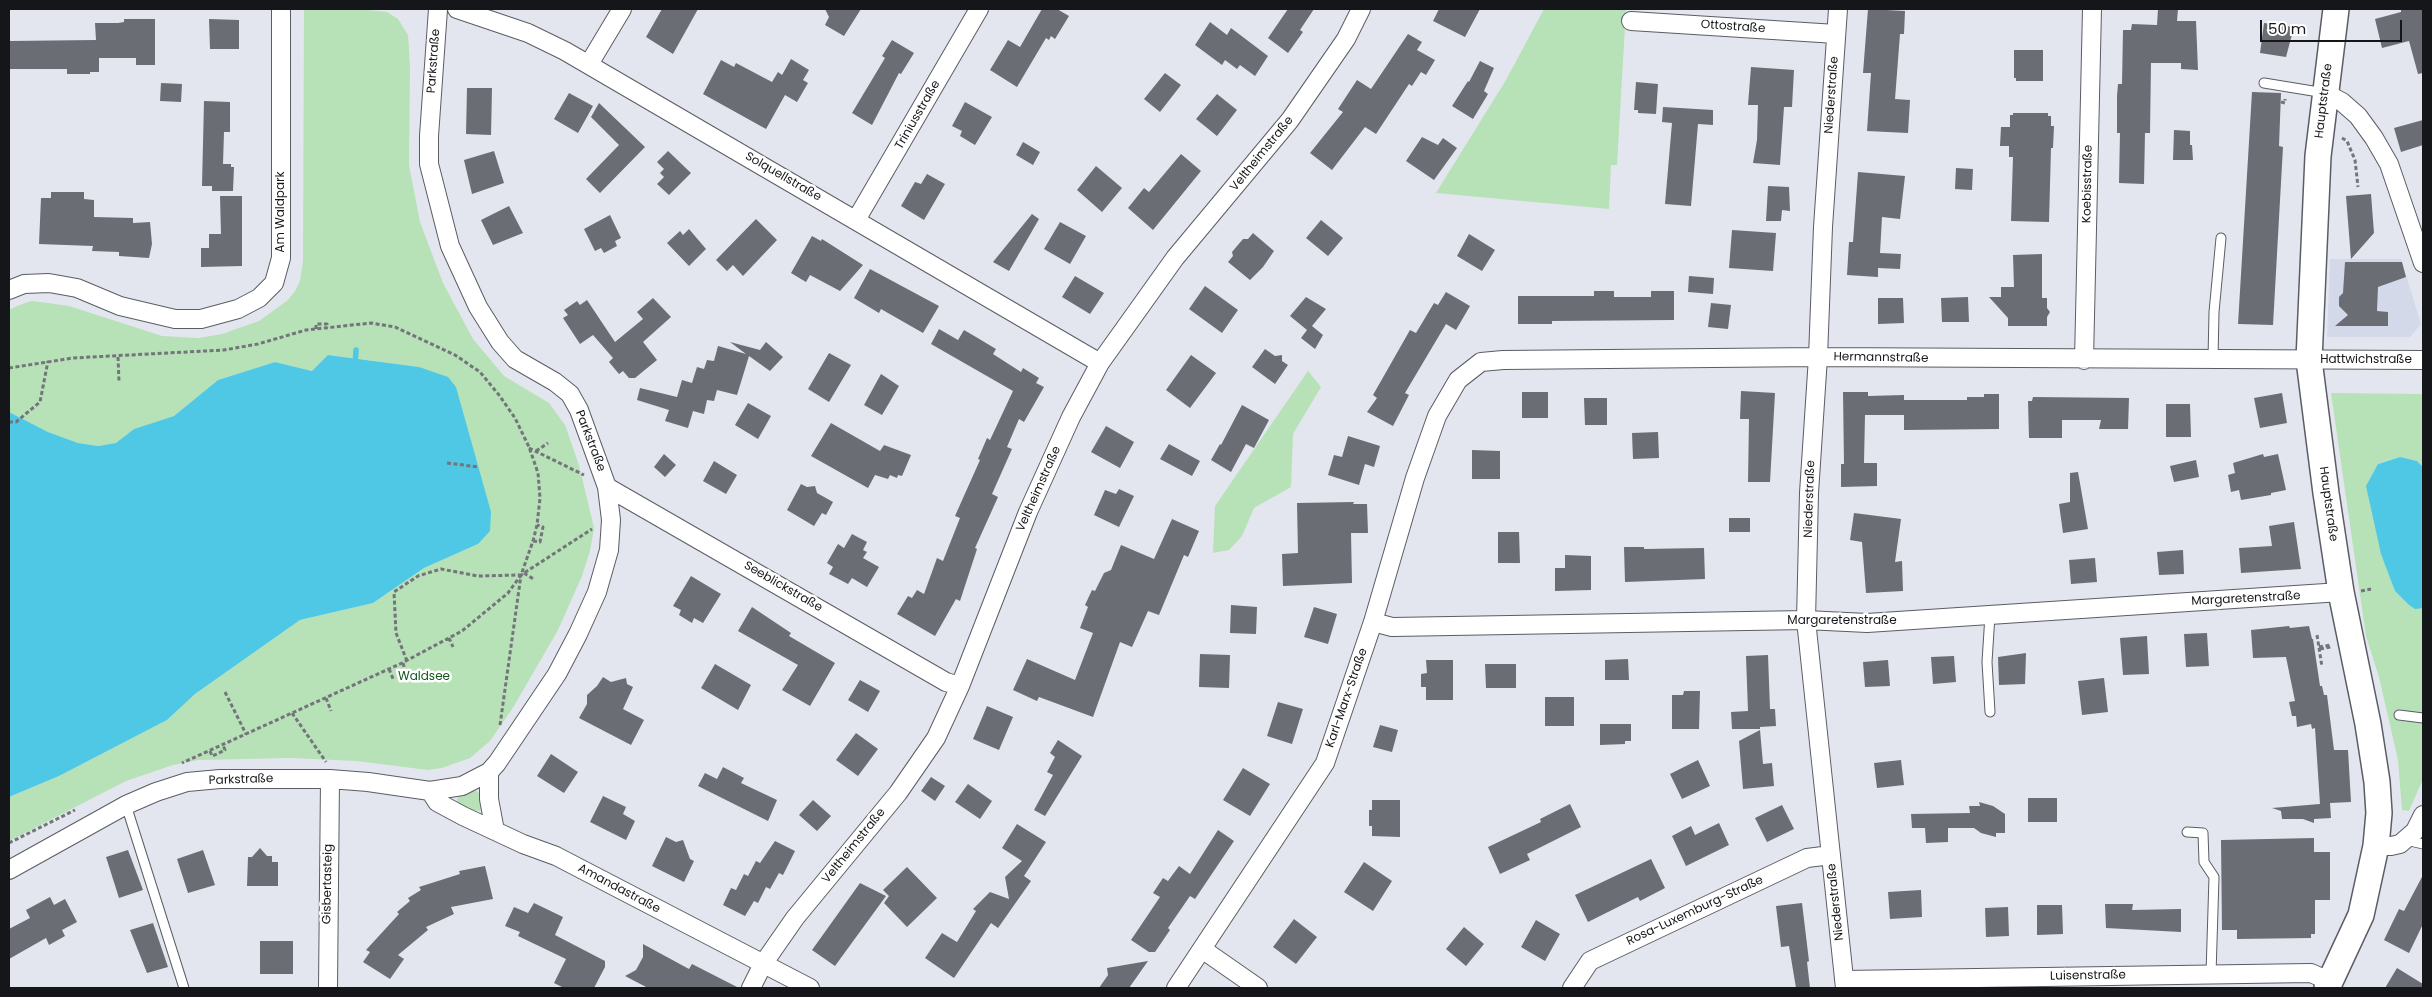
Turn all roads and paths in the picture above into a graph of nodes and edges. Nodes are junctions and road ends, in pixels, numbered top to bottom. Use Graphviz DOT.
graph roads {
  1 [pos="281,9"];
  2 [pos="438,9"];
  3 [pos="457,9"];
  4 [pos="622,9"];
  5 [pos="979,9"];
  6 [pos="1361,9"];
  7 [pos="1838,9"];
  8 [pos="2092,9"];
  9 [pos="2336,9"];
  10 [pos="1630,21"];
  11 [pos="1836,34"];
  12 [pos="589,64"];
  13 [pos="2264,83"];
  14 [pos="2325,93"];
  15 [pos="2338,136"];
  16 [pos="2358,188"];
  17 [pos="856,220"];
  18 [pos="2221,238"];
  19 [pos="2423,264"];
  20 [pos="9,290"];
  21 [pos="118,357"];
  22 [pos="1818,358"];
  23 [pos="2213,359"];
  24 [pos="2084,360"];
  25 [pos="2309,360"];
  26 [pos="2423,360"];
  27 [pos="48,361"];
  28 [pos="1100,363"];
  29 [pos="9,368"];
  30 [pos="1458,380"];
  31 [pos="119,382"];
  32 [pos="9,422"];
  33 [pos="548,443"];
  34 [pos="529,448"];
  35 [pos="536,451"];
  36 [pos="447,463"];
  37 [pos="479,467"];
  38 [pos="607,487"];
  39 [pos="611,520"];
  40 [pos="536,525"];
  41 [pos="533,541"];
  42 [pos="522,574"];
  43 [pos="535,580"];
  44 [pos="2371,589"];
  45 [pos="2351,591"];
  46 [pos="1990,615"];
  47 [pos="1806,620"];
  48 [pos="1373,622"];
  49 [pos="2317,635"];
  50 [pos="449,638"];
  51 [pos="453,647"];
  52 [pos="2327,647"];
  53 [pos="2318,648"];
  54 [pos="407,661"];
  55 [pos="402,663"];
  56 [pos="2322,666"];
  57 [pos="389,669"];
  58 [pos="408,677"];
  59 [pos="394,681"];
  60 [pos="960,686"];
  61 [pos="225,692"];
  62 [pos="326,698"];
  63 [pos="331,711"];
  64 [pos="1990,712"];
  65 [pos="292,714"];
  66 [pos="2399,715"];
  67 [pos="2423,718"];
  68 [pos="500,726"];
  69 [pos="246,734"];
  70 [pos="176,766"];
  71 [pos="489,772"];
  72 [pos="330,780"];
  73 [pos="430,791"];
  74 [pos="126,805"];
  75 [pos="80,808"];
  76 [pos="2423,815"];
  77 [pos="495,831"];
  78 [pos="2188,832"];
  79 [pos="2405,840"];
  80 [pos="9,843"];
  81 [pos="2423,844"];
  82 [pos="2376,846"];
  83 [pos="1832,855"];
  84 [pos="9,870"];
  85 [pos="1202,949"];
  86 [pos="764,964"];
  87 [pos="2211,974"];
  88 [pos="1845,984"];
  89 [pos="2329,985"];
  90 [pos="184,988"];
  91 [pos="328,988"];
  92 [pos="751,988"];
  93 [pos="810,988"];
  94 [pos="1176,988"];
  95 [pos="1258,988"];
  96 [pos="1572,988"];
  1 -- 20 [label="street, Am Waldpark"];
  2 -- 38 [label="street, Parkstraße"];
  3 -- 12 [label="street, Solquellstraße"];
  4 -- 12 [label="street"];
  5 -- 17 [label="street, Triniusstraße"];
  6 -- 28 [label="street, Veltheimstraße"];
  7 -- 11 [label="street, Niederstraße"];
  8 -- 24 [label="street, Koebisstraße"];
  9 -- 14 [label="street, Hauptstraße"];
  10 -- 11 [label="street, Ottostraße"];
  11 -- 22 [label="street, Niederstraße"];
  12 -- 17 [label="street, Solquellstraße"];
  13 -- 14 [label="lane"];
  14 -- 19 [label="street"];
  14 -- 25 [label="street, Hauptstraße"];
  15 -- 16 [label="path"];
  17 -- 28 [label="street, Solquellstraße"];
  18 -- 23 [label="lane"];
  21 -- 27 [label="path"];
  21 -- 31 [label="path"];
  21 -- 34 [label="path"];
  22 -- 24 [label="street, Hermannstraße"];
  22 -- 30 [label="street, Hermannstraße"];
  22 -- 47 [label="street, Niederstraße"];
  23 -- 24 [label="street, Hermannstraße"];
  23 -- 25 [label="street, Hermannstraße"];
  25 -- 26 [label="street, Hattwichstraße"];
  25 -- 45 [label="street, Hauptstraße"];
  27 -- 29 [label="path"];
  27 -- 32 [label="path"];
  28 -- 60 [label="street, Veltheimstraße"];
  30 -- 48 [label="street, Karl-Marx-Straße"];
  33 -- 35 [label="path"];
  34 -- 38 [label="path"];
  34 -- 40 [label="path"];
  36 -- 37 [label="path"];
  38 -- 39 [label="street, Parkstraße"];
  38 -- 60 [label="street, Seeblickstraße"];
  39 -- 42 [label="path"];
  39 -- 71 [label="street, Parkstraße"];
  40 -- 41 [label="path"];
  40 -- 41 [label="path"];
  41 -- 42 [label="path"];
  42 -- 43 [label="path"];
  42 -- 50 [label="path"];
  42 -- 54 [label="path"];
  42 -- 68 [label="path"];
  44 -- 45 [label="path"];
  45 -- 46 [label="street, Margaretenstraße"];
  45 -- 82 [label="street, Hauptstraße"];
  46 -- 47 [label="street, Margaretenstraße"];
  46 -- 64 [label="lane"];
  47 -- 48 [label="street, Margaretenstraße"];
  47 -- 83 [label="street, Niederstraße"];
  48 -- 85 [label="street, Karl-Marx-Straße"];
  49 -- 53 [label="path"];
  50 -- 51 [label="path"];
  50 -- 54 [label="path"];
  52 -- 53 [label="path"];
  53 -- 56 [label="path"];
  54 -- 55 [label="path"];
  55 -- 57 [label="path"];
  55 -- 58 [label="path"];
  57 -- 59 [label="path"];
  57 -- 65 [label="path"];
  60 -- 86 [label="street, Veltheimstraße"];
  61 -- 69 [label="path"];
  62 -- 63 [label="path"];
  65 -- 69 [label="path"];
  65 -- 72 [label="path"];
  66 -- 67 [label="lane"];
  69 -- 70 [label="path"];
  71 -- 73 [label="street, Parkstraße"];
  71 -- 77 [label="street"];
  72 -- 73 [label="street, Parkstraße"];
  72 -- 74 [label="street, Parkstraße"];
  72 -- 91 [label="street, Gisbertasteig"];
  73 -- 77 [label="street, Amandastraße"];
  74 -- 84 [label="street, Parkstraße"];
  74 -- 90 [label="lane"];
  75 -- 80 [label="path"];
  76 -- 79 [label="street"];
  77 -- 86 [label="street, Amandastraße"];
  78 -- 87 [label="lane"];
  79 -- 81 [label="lane"];
  79 -- 82 [label="street"];
  82 -- 89 [label="street, Hauptstraße"];
  83 -- 88 [label="street, Niederstraße"];
  83 -- 96 [label="street, Rosa-Luxemburg-Straße"];
  85 -- 94 [label="street, Karl-Marx-Straße"];
  85 -- 95 [label="street"];
  86 -- 92 [label="street, Veltheimstraße"];
  86 -- 93 [label="street, Amandastraße"];
  87 -- 88 [label="street, Luisenstraße"];
  87 -- 89 [label="street, Luisenstraße"];
}
